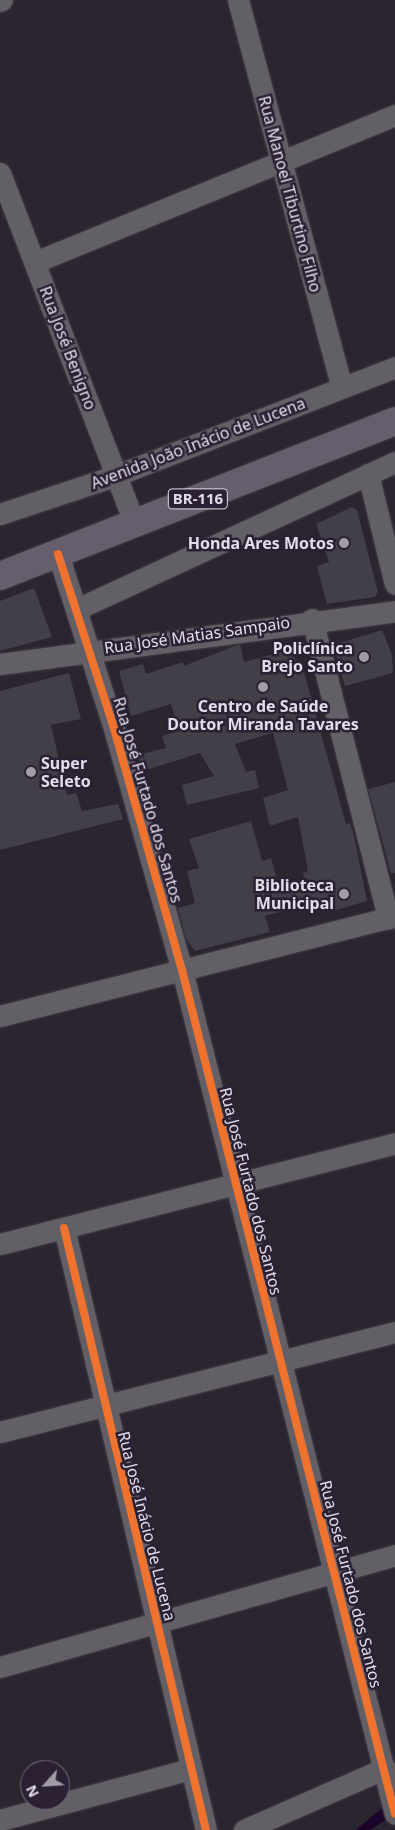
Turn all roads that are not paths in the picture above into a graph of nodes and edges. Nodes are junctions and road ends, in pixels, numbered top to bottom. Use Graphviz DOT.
graph roads {
  1 [pos="238,0"];
  2 [pos="395,115"];
  3 [pos="281,158"];
  4 [pos="0,173"];
  5 [pos="35,262"];
  6 [pos="395,367"];
  7 [pos="342,387"];
  8 [pos="395,421"];
  9 [pos="395,462"];
  10 [pos="368,474"];
  11 [pos="117,475"];
  12 [pos="0,514"];
  13 [pos="135,524"];
  14 [pos="58,554"];
  15 [pos="0,576"];
  16 [pos="395,584"];
  17 [pos="76,609"];
  18 [pos="395,611"];
  19 [pos="312,619"];
  20 [pos="89,650"];
  21 [pos="0,664"];
  22 [pos="392,917"];
  23 [pos="182,970"];
  24 [pos="0,1016"];
  25 [pos="395,1143"];
  26 [pos="235,1183"];
  27 [pos="64,1228"];
  28 [pos="0,1244"];
  29 [pos="395,1332"];
  30 [pos="281,1360"];
  31 [pos="103,1404"];
  32 [pos="0,1432"];
  33 [pos="395,1555"];
  34 [pos="332,1573"];
  35 [pos="156,1622"];
  36 [pos="0,1667"];
  37 [pos="190,1769"];
  38 [pos="386,1776"];
  39 [pos="395,1814"];
  40 [pos="0,1820"];
  41 [pos="206,1830"];
  42 [pos="244,1830"];
  1 -- 3 [label="street, Rua Manoel Tiburtino Filho"];
  2 -- 3 [label="street"];
  3 -- 5 [label="street"];
  3 -- 7 [label="street, Rua Manoel Tiburtino Filho"];
  4 -- 5 [label="street, Rua José Benigno"];
  5 -- 11 [label="street, Rua José Benigno"];
  6 -- 7 [label="street, Avenida João Inácio de Lucena"];
  7 -- 11 [label="street, Avenida João Inácio de Lucena"];
  8 -- 13 [label="highway, BR-116"];
  9 -- 10 [label="street"];
  10 -- 16 [label="street"];
  10 -- 17 [label="street"];
  11 -- 12 [label="street, Avenida João Inácio de Lucena"];
  11 -- 13 [label="street, Rua José Benigno"];
  13 -- 14 [label="highway, BR-116"];
  14 -- 15 [label="highway, BR-116"];
  14 -- 17 [label="street, Rua José Furtado dos Santos"];
  17 -- 20 [label="street, Rua José Furtado dos Santos"];
  18 -- 19 [label="street, Rua José Matias Sampaio"];
  19 -- 20 [label="street, Rua José Matias Sampaio"];
  19 -- 22 [label="street"];
  20 -- 21 [label="street, Rua José Matias Sampaio"];
  20 -- 23 [label="street, Rua José Furtado dos Santos"];
  22 -- 23 [label="street"];
  23 -- 24 [label="street"];
  23 -- 26 [label="street, Rua José Furtado dos Santos"];
  25 -- 26 [label="street"];
  26 -- 27 [label="street"];
  26 -- 30 [label="street, Rua José Furtado dos Santos"];
  27 -- 28 [label="street"];
  27 -- 31 [label="street, Rua José Inácio de Lucena"];
  29 -- 30 [label="street"];
  30 -- 31 [label="street"];
  30 -- 34 [label="street, Rua José Furtado dos Santos"];
  31 -- 32 [label="street"];
  31 -- 35 [label="street, Rua José Inácio de Lucena"];
  33 -- 34 [label="street"];
  34 -- 35 [label="street"];
  34 -- 38 [label="street, Rua José Furtado dos Santos"];
  35 -- 36 [label="street"];
  35 -- 37 [label="street, Rua José Inácio de Lucena"];
  37 -- 40 [label="street"];
  37 -- 41 [label="street, Rua José Inácio de Lucena"];
  38 -- 39 [label="street, Rua José Furtado dos Santos"];
  38 -- 42 [label="street"];
}
